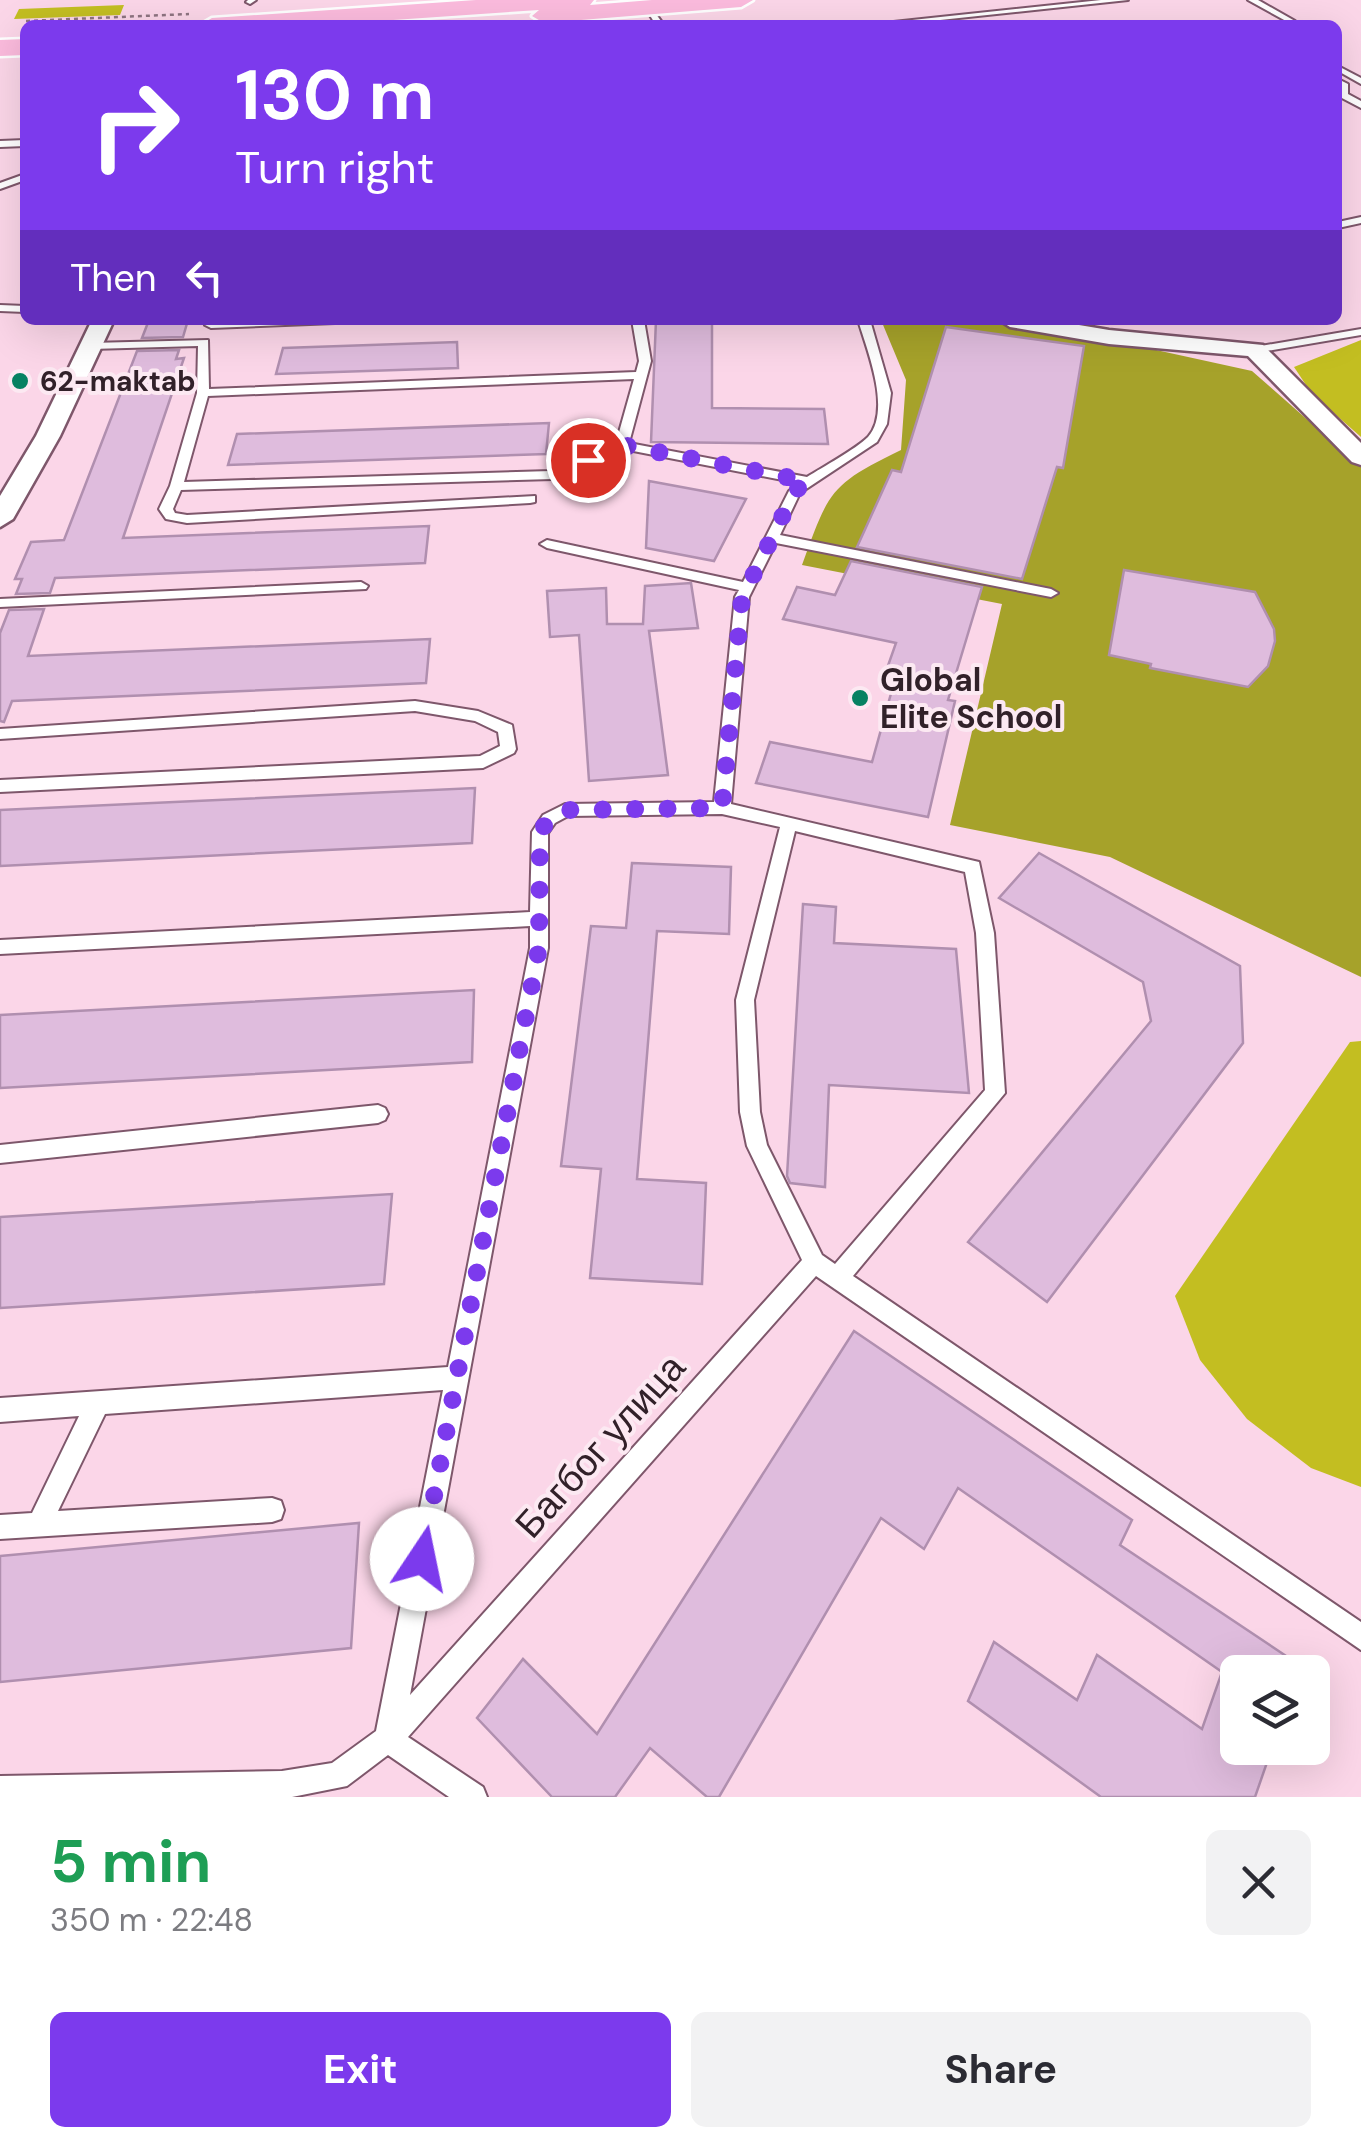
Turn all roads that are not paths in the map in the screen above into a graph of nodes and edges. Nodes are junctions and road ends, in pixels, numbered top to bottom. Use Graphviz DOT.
graph roads {
  1 [pos="582,0"];
  2 [pos="741,0"];
  3 [pos="966,0"];
  4 [pos="1124,0"];
  5 [pos="1252,0"];
  6 [pos="510,3"];
  7 [pos="984,15"];
  8 [pos="653,17"];
  9 [pos="280,20"];
  10 [pos="566,20"];
  11 [pos="926,20"];
  12 [pos="991,20"];
  13 [pos="1291,20"];
  14 [pos="101,325"];
  15 [pos="210,325"];
  16 [pos="639,325"];
  17 [pos="865,325"];
  18 [pos="1039,325"];
  19 [pos="1361,332"];
  20 [pos="204,342"];
  21 [pos="91,346"];
  22 [pos="1255,350"];
  23 [pos="641,374"];
  24 [pos="203,393"];
  25 [pos="622,445"];
  26 [pos="1361,458"];
  27 [pos="807,481"];
  28 [pos="176,486"];
  29 [pos="530,499"];
  30 [pos="0,520"];
  31 [pos="772,538"];
  32 [pos="547,544"];
  33 [pos="361,586"];
  34 [pos="747,587"];
  35 [pos="1051,594"];
  36 [pos="0,604"];
  37 [pos="0,734"];
  38 [pos="0,786"];
  39 [pos="722,808"];
  40 [pos="789,822"];
  41 [pos="539,918"];
  42 [pos="0,947"];
  43 [pos="378,1114"];
  44 [pos="0,1154"];
  45 [pos="814,1262"];
  46 [pos="837,1278"];
  47 [pos="456,1378"];
  48 [pos="98,1403"];
  49 [pos="0,1410"];
  50 [pos="272,1510"];
  51 [pos="39,1524"];
  52 [pos="0,1527"];
  53 [pos="1361,1637"];
  54 [pos="388,1739"];
  55 [pos="0,1790"];
  56 [pos="472,1797"];
  1 -- 6 [label="main road"];
  2 -- 8 [label="main road"];
  3 -- 7 [label="lane"];
  4 -- 7 [label="lane"];
  5 -- 13 [label="lane"];
  6 -- 9 [label="main road"];
  7 -- 11 [label="lane"];
  7 -- 12 [label="lane"];
  8 -- 10 [label="main road"];
  14 -- 21 [label="street"];
  15 -- 20 [label="lane"];
  16 -- 23 [label="lane"];
  17 -- 27 [label="lane"];
  18 -- 22 [label="street"];
  19 -- 22 [label="lane"];
  20 -- 21 [label="lane"];
  20 -- 24 [label="lane"];
  21 -- 30 [label="street"];
  22 -- 26 [label="street"];
  23 -- 24 [label="lane"];
  23 -- 25 [label="lane"];
  24 -- 28 [label="lane"];
  25 -- 27 [label="lane"];
  25 -- 28 [label="lane"];
  27 -- 31 [label="lane"];
  28 -- 29 [label="lane"];
  31 -- 34 [label="lane"];
  31 -- 35 [label="lane"];
  32 -- 34 [label="lane"];
  33 -- 36 [label="lane"];
  34 -- 39 [label="lane"];
  37 -- 38 [label="lane"];
  39 -- 40 [label="lane"];
  39 -- 41 [label="lane"];
  40 -- 45 [label="lane"];
  40 -- 46 [label="lane"];
  41 -- 42 [label="lane"];
  41 -- 47 [label="lane"];
  43 -- 44 [label="lane"];
  45 -- 46 [label="lane"];
  45 -- 54 [label="lane, Багбог улица"];
  46 -- 53 [label="lane"];
  47 -- 48 [label="lane"];
  47 -- 54 [label="lane"];
  48 -- 49 [label="lane"];
  48 -- 51 [label="lane"];
  50 -- 51 [label="lane"];
  51 -- 52 [label="lane"];
  54 -- 55 [label="lane, Багбог улица"];
  54 -- 56 [label="lane"];
}
